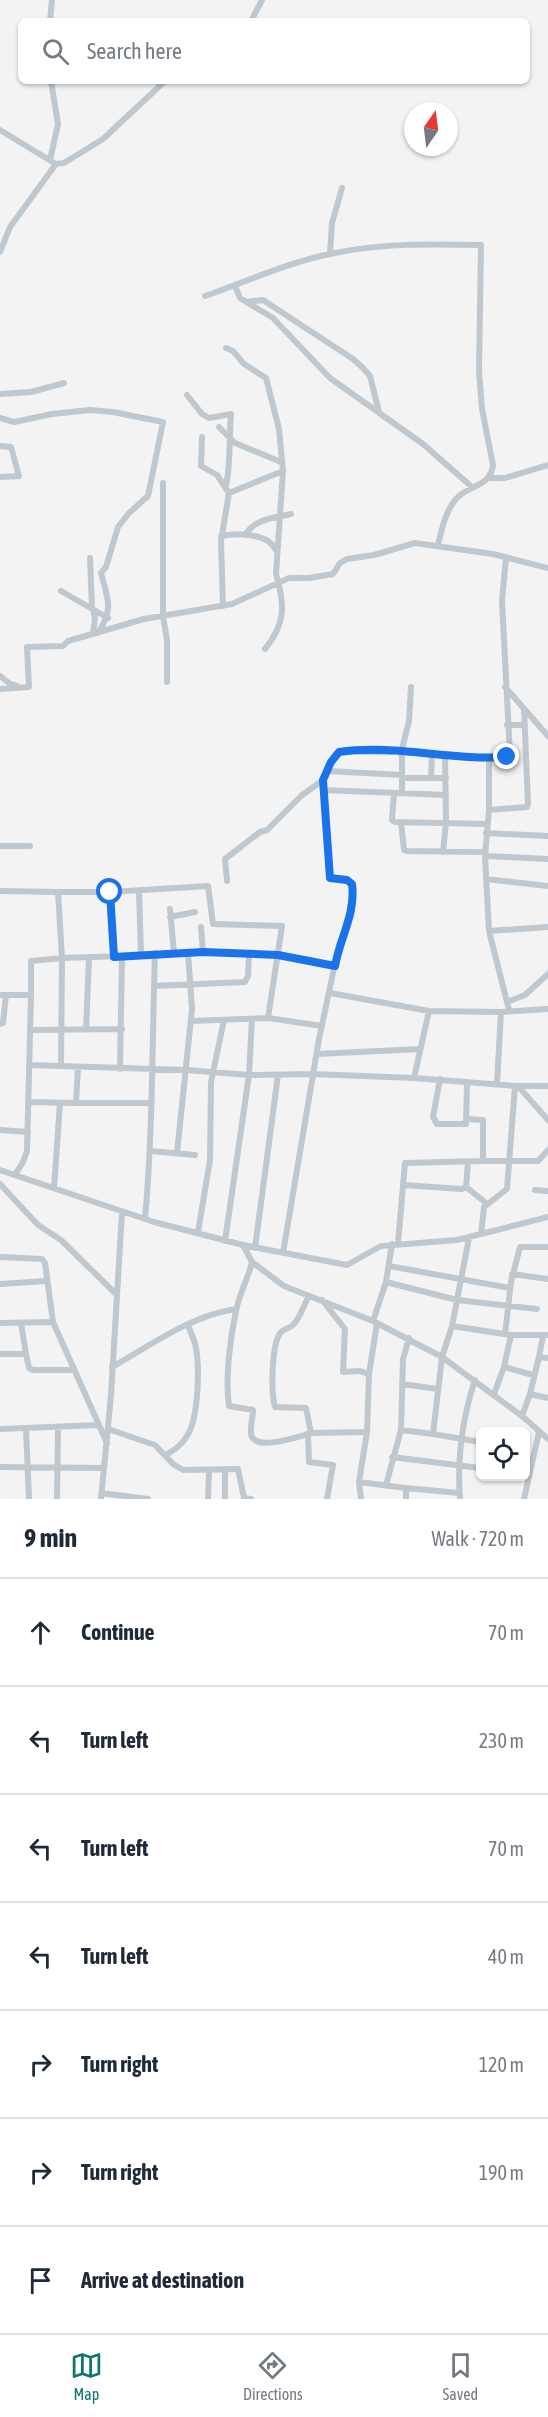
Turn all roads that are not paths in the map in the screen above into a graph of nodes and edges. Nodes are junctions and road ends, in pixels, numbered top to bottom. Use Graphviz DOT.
graph roads {
  1 [pos="52,0"];
  2 [pos="262,0"];
  3 [pos="51,18"];
  4 [pos="253,18"];
  5 [pos="51,84"];
  6 [pos="162,84"];
  7 [pos="0,130"];
  8 [pos="50,160"];
  9 [pos="56,164"];
  10 [pos="342,188"];
  11 [pos="0,252"];
  12 [pos="330,254"];
  13 [pos="236,286"];
  14 [pos="205,296"];
  15 [pos="246,302"];
  16 [pos="226,348"];
  17 [pos="64,383"];
  18 [pos="0,394"];
  19 [pos="187,395"];
  20 [pos="379,411"];
  21 [pos="0,418"];
  22 [pos="219,427"];
  23 [pos="202,437"];
  24 [pos="228,437"];
  25 [pos="0,446"];
  26 [pos="281,462"];
  27 [pos="548,465"];
  28 [pos="283,471"];
  29 [pos="0,477"];
  30 [pos="490,478"];
  31 [pos="163,483"];
  32 [pos="226,486"];
  33 [pos="471,487"];
  34 [pos="229,493"];
  35 [pos="291,514"];
  36 [pos="279,517"];
  37 [pos="245,535"];
  38 [pos="221,536"];
  39 [pos="438,544"];
  40 [pos="278,552"];
  41 [pos="506,557"];
  42 [pos="90,558"];
  43 [pos="548,568"];
  44 [pos="279,583"];
  45 [pos="61,591"];
  46 [pos="223,606"];
  47 [pos="92,607"];
  48 [pos="163,616"];
  49 [pos="108,618"];
  50 [pos="95,633"];
  51 [pos="265,649"];
  52 [pos="0,676"];
  53 [pos="167,682"];
  54 [pos="411,687"];
  55 [pos="505,687"];
  56 [pos="24,688"];
  57 [pos="0,689"];
  58 [pos="524,708"];
  59 [pos="525,724"];
  60 [pos="507,725"];
  61 [pos="548,736"];
  62 [pos="400,751"];
  63 [pos="432,754"];
  64 [pos="445,755"];
  65 [pos="489,759"];
  66 [pos="327,771"];
  67 [pos="402,776"];
  68 [pos="431,778"];
  69 [pos="446,778"];
  70 [pos="323,780"];
  71 [pos="323,790"];
  72 [pos="394,793"];
  73 [pos="402,793"];
  74 [pos="446,795"];
  75 [pos="489,810"];
  76 [pos="401,822"];
  77 [pos="446,822"];
  78 [pos="488,824"];
  79 [pos="486,833"];
  80 [pos="548,836"];
  81 [pos="0,846"];
  82 [pos="30,846"];
  83 [pos="443,852"];
  84 [pos="485,854"];
  85 [pos="548,859"];
  86 [pos="486,879"];
  87 [pos="227,881"];
  88 [pos="548,886"];
  89 [pos="0,891"];
  90 [pos="139,891"];
  91 [pos="58,892"];
  92 [pos="110,892"];
  93 [pos="170,909"];
  94 [pos="195,912"];
  95 [pos="170,917"];
  96 [pos="201,927"];
  97 [pos="548,927"];
  98 [pos="489,931"];
  99 [pos="174,952"];
  100 [pos="203,952"];
  101 [pos="155,953"];
  102 [pos="188,953"];
  103 [pos="141,954"];
  104 [pos="249,955"];
  105 [pos="278,955"];
  106 [pos="122,956"];
  107 [pos="114,957"];
  108 [pos="62,958"];
  109 [pos="89,958"];
  110 [pos="335,966"];
  111 [pos="548,974"];
  112 [pos="154,986"];
  113 [pos="191,986"];
  114 [pos="330,993"];
  115 [pos="3,995"];
  116 [pos="31,995"];
  117 [pos="507,1002"];
  118 [pos="548,1009"];
  119 [pos="509,1010"];
  120 [pos="429,1011"];
  121 [pos="501,1012"];
  122 [pos="268,1018"];
  123 [pos="252,1019"];
  124 [pos="224,1020"];
  125 [pos="191,1021"];
  126 [pos="0,1024"];
  127 [pos="322,1026"];
  128 [pos="122,1029"];
  129 [pos="31,1030"];
  130 [pos="86,1030"];
  131 [pos="61,1031"];
  132 [pos="420,1049"];
  133 [pos="317,1054"];
  134 [pos="29,1065"];
  135 [pos="61,1066"];
  136 [pos="78,1067"];
  137 [pos="120,1069"];
  138 [pos="151,1069"];
  139 [pos="186,1070"];
  140 [pos="213,1073"];
  141 [pos="278,1074"];
  142 [pos="312,1074"];
  143 [pos="249,1075"];
  144 [pos="414,1078"];
  145 [pos="440,1079"];
  146 [pos="466,1082"];
  147 [pos="497,1084"];
  148 [pos="516,1086"];
  149 [pos="548,1086"];
  150 [pos="29,1102"];
  151 [pos="76,1102"];
  152 [pos="60,1103"];
  153 [pos="152,1103"];
  154 [pos="466,1119"];
  155 [pos="548,1120"];
  156 [pos="0,1130"];
  157 [pos="27,1132"];
  158 [pos="548,1150"];
  159 [pos="151,1151"];
  160 [pos="177,1153"];
  161 [pos="195,1155"];
  162 [pos="483,1161"];
  163 [pos="468,1162"];
  164 [pos="510,1162"];
  165 [pos="0,1170"];
  166 [pos="15,1175"];
  167 [pos="0,1185"];
  168 [pos="403,1185"];
  169 [pos="466,1187"];
  170 [pos="54,1188"];
  171 [pos="535,1190"];
  172 [pos="548,1191"];
  173 [pos="486,1203"];
  174 [pos="122,1212"];
  175 [pos="548,1217"];
  176 [pos="145,1219"];
  177 [pos="198,1232"];
  178 [pos="482,1234"];
  179 [pos="469,1238"];
  180 [pos="225,1241"];
  181 [pos="395,1244"];
  182 [pos="243,1245"];
  183 [pos="548,1247"];
  184 [pos="255,1248"];
  185 [pos="282,1253"];
  186 [pos="0,1257"];
  187 [pos="252,1262"];
  188 [pos="388,1266"];
  189 [pos="513,1274"];
  190 [pos="548,1279"];
  191 [pos="46,1281"];
  192 [pos="461,1281"];
  193 [pos="386,1282"];
  194 [pos="0,1284"];
  195 [pos="510,1288"];
  196 [pos="117,1295"];
  197 [pos="309,1296"];
  198 [pos="321,1300"];
  199 [pos="457,1300"];
  200 [pos="509,1307"];
  201 [pos="236,1309"];
  202 [pos="537,1309"];
  203 [pos="53,1322"];
  204 [pos="375,1322"];
  205 [pos="0,1323"];
  206 [pos="21,1323"];
  207 [pos="188,1325"];
  208 [pos="452,1326"];
  209 [pos="508,1335"];
  210 [pos="546,1335"];
  211 [pos="409,1338"];
  212 [pos="0,1354"];
  213 [pos="26,1354"];
  214 [pos="442,1357"];
  215 [pos="539,1357"];
  216 [pos="548,1358"];
  217 [pos="112,1367"];
  218 [pos="504,1367"];
  219 [pos="74,1370"];
  220 [pos="369,1374"];
  221 [pos="533,1375"];
  222 [pos="475,1380"];
  223 [pos="402,1384"];
  224 [pos="438,1389"];
  225 [pos="494,1394"];
  226 [pos="530,1394"];
  227 [pos="548,1398"];
  228 [pos="522,1416"];
  229 [pos="99,1425"];
  230 [pos="26,1428"];
  231 [pos="58,1428"];
  232 [pos="0,1429"];
  233 [pos="108,1429"];
  234 [pos="401,1430"];
  235 [pos="367,1432"];
  236 [pos="539,1432"];
  237 [pos="433,1434"];
  238 [pos="462,1438"];
  239 [pos="548,1439"];
  240 [pos="476,1441"];
  241 [pos="107,1443"];
  242 [pos="166,1455"];
  243 [pos="392,1457"];
  244 [pos="459,1466"];
  245 [pos="0,1467"];
  246 [pos="28,1467"];
  247 [pos="57,1467"];
  248 [pos="104,1468"];
  249 [pos="476,1468"];
  250 [pos="225,1470"];
  251 [pos="209,1471"];
  252 [pos="359,1482"];
  253 [pos="386,1485"];
  254 [pos="406,1488"];
  255 [pos="101,1496"];
  256 [pos="460,1496"];
  257 [pos="29,1499"];
  258 [pos="57,1499"];
  259 [pos="142,1499"];
  260 [pos="148,1499"];
  261 [pos="208,1499"];
  262 [pos="225,1499"];
  263 [pos="247,1499"];
  264 [pos="327,1499"];
  265 [pos="361,1499"];
  266 [pos="406,1499"];
  267 [pos="524,1499"];
  1 -- 3 [label="street"];
  2 -- 4 [label="street"];
  5 -- 8 [label="street"];
  6 -- 9 [label="street"];
  7 -- 8 [label="street"];
  8 -- 9 [label="street"];
  9 -- 11 [label="street"];
  10 -- 12 [label="street"];
  12 -- 13 [label="street"];
  12 -- 30 [label="street"];
  13 -- 14 [label="street"];
  13 -- 15 [label="street"];
  15 -- 20 [label="street"];
  15 -- 20 [label="street"];
  16 -- 26 [label="street"];
  17 -- 18 [label="street"];
  19 -- 24 [label="street"];
  20 -- 33 [label="street"];
  21 -- 49 [label="street"];
  22 -- 24 [label="street"];
  23 -- 32 [label="street"];
  24 -- 26 [label="street"];
  24 -- 32 [label="street"];
  25 -- 29 [label="street"];
  26 -- 28 [label="street"];
  27 -- 30 [label="street"];
  28 -- 34 [label="street"];
  28 -- 36 [label="street"];
  30 -- 33 [label="street"];
  31 -- 48 [label="street"];
  32 -- 34 [label="street"];
  33 -- 39 [label="street"];
  34 -- 38 [label="street"];
  35 -- 36 [label="street"];
  36 -- 37 [label="street"];
  36 -- 40 [label="street"];
  37 -- 38 [label="street"];
  37 -- 40 [label="street"];
  38 -- 46 [label="street"];
  39 -- 41 [label="street"];
  39 -- 44 [label="street"];
  40 -- 44 [label="street"];
  41 -- 43 [label="street"];
  41 -- 55 [label="street"];
  42 -- 47 [label="street"];
  44 -- 46 [label="street"];
  44 -- 51 [label="street"];
  45 -- 47 [label="street"];
  46 -- 48 [label="street"];
  47 -- 49 [label="street"];
  47 -- 50 [label="street"];
  48 -- 50 [label="street"];
  48 -- 53 [label="street"];
  49 -- 50 [label="street"];
  50 -- 56 [label="street"];
  52 -- 56 [label="street"];
  54 -- 62 [label="street"];
  55 -- 58 [label="street"];
  55 -- 60 [label="street"];
  56 -- 57 [label="street"];
  58 -- 59 [label="street"];
  58 -- 61 [label="street"];
  59 -- 60 [label="street"];
  59 -- 75 [label="street"];
  60 -- 65 [label="street"];
  62 -- 63 [label="street"];
  62 -- 66 [label="street"];
  62 -- 67 [label="street"];
  63 -- 64 [label="street"];
  63 -- 68 [label="street"];
  64 -- 65 [label="street"];
  64 -- 69 [label="street"];
  65 -- 75 [label="street"];
  66 -- 67 [label="street"];
  66 -- 70 [label="street"];
  67 -- 68 [label="street"];
  67 -- 73 [label="street"];
  68 -- 69 [label="street"];
  69 -- 74 [label="street"];
  70 -- 71 [label="street"];
  70 -- 87 [label="street"];
  71 -- 72 [label="street"];
  71 -- 110 [label="street"];
  72 -- 73 [label="street"];
  72 -- 76 [label="street"];
  73 -- 74 [label="street"];
  74 -- 77 [label="street"];
  75 -- 78 [label="street"];
  76 -- 77 [label="street"];
  76 -- 83 [label="street"];
  77 -- 78 [label="street"];
  77 -- 83 [label="street"];
  78 -- 79 [label="street"];
  79 -- 80 [label="street"];
  79 -- 84 [label="street"];
  81 -- 82 [label="street"];
  83 -- 84 [label="street"];
  84 -- 85 [label="street"];
  84 -- 86 [label="street"];
  86 -- 88 [label="street"];
  86 -- 98 [label="street"];
  89 -- 91 [label="street"];
  90 -- 92 [label="street"];
  90 -- 103 [label="street"];
  90 -- 105 [label="street"];
  91 -- 92 [label="street"];
  91 -- 108 [label="street"];
  92 -- 107 [label="street"];
  93 -- 95 [label="street"];
  94 -- 95 [label="street"];
  95 -- 99 [label="street"];
  96 -- 100 [label="street"];
  97 -- 98 [label="street"];
  98 -- 117 [label="street"];
  99 -- 101 [label="street"];
  99 -- 102 [label="street"];
  100 -- 102 [label="street"];
  100 -- 104 [label="street"];
  101 -- 103 [label="street"];
  101 -- 112 [label="street"];
  102 -- 113 [label="street"];
  103 -- 106 [label="street"];
  104 -- 105 [label="street"];
  104 -- 113 [label="street"];
  105 -- 110 [label="street"];
  105 -- 122 [label="street"];
  106 -- 107 [label="street"];
  106 -- 128 [label="street"];
  107 -- 109 [label="street"];
  108 -- 109 [label="street"];
  108 -- 116 [label="street"];
  108 -- 131 [label="street"];
  109 -- 130 [label="street"];
  110 -- 114 [label="street"];
  111 -- 117 [label="street"];
  112 -- 113 [label="street"];
  112 -- 138 [label="street"];
  113 -- 125 [label="street"];
  114 -- 120 [label="street"];
  114 -- 127 [label="street"];
  115 -- 116 [label="street"];
  115 -- 126 [label="street"];
  116 -- 129 [label="street"];
  117 -- 119 [label="street"];
  118 -- 119 [label="street"];
  119 -- 121 [label="street"];
  120 -- 121 [label="street"];
  120 -- 132 [label="street"];
  121 -- 147 [label="street"];
  122 -- 123 [label="street"];
  122 -- 127 [label="street"];
  123 -- 124 [label="street"];
  123 -- 143 [label="street"];
  124 -- 125 [label="street"];
  124 -- 140 [label="street"];
  125 -- 139 [label="street"];
  127 -- 133 [label="street"];
  128 -- 130 [label="street"];
  128 -- 137 [label="street"];
  129 -- 131 [label="street"];
  129 -- 134 [label="street"];
  130 -- 131 [label="street"];
  131 -- 135 [label="street"];
  132 -- 133 [label="street"];
  132 -- 144 [label="street"];
  133 -- 142 [label="street"];
  134 -- 135 [label="street"];
  134 -- 150 [label="street"];
  135 -- 136 [label="street"];
  136 -- 137 [label="street"];
  136 -- 151 [label="street"];
  137 -- 138 [label="street"];
  138 -- 139 [label="street"];
  138 -- 153 [label="street"];
  139 -- 140 [label="street"];
  139 -- 160 [label="street"];
  140 -- 143 [label="street"];
  140 -- 177 [label="street"];
  141 -- 142 [label="street"];
  141 -- 143 [label="street"];
  141 -- 184 [label="street"];
  142 -- 144 [label="street"];
  142 -- 185 [label="street"];
  143 -- 180 [label="street"];
  144 -- 145 [label="street"];
  145 -- 146 [label="street"];
  145 -- 154 [label="street"];
  146 -- 147 [label="street"];
  146 -- 154 [label="street"];
  147 -- 148 [label="street"];
  148 -- 149 [label="street"];
  148 -- 155 [label="street"];
  148 -- 164 [label="street"];
  150 -- 152 [label="street"];
  150 -- 157 [label="street"];
  151 -- 152 [label="street"];
  151 -- 153 [label="street"];
  152 -- 170 [label="street"];
  153 -- 159 [label="street"];
  154 -- 162 [label="street"];
  156 -- 157 [label="street"];
  157 -- 166 [label="street"];
  158 -- 164 [label="street"];
  159 -- 160 [label="street"];
  159 -- 176 [label="street"];
  160 -- 161 [label="street"];
  162 -- 163 [label="street"];
  162 -- 164 [label="street"];
  163 -- 168 [label="street"];
  163 -- 169 [label="street"];
  164 -- 173 [label="street"];
  165 -- 166 [label="street"];
  166 -- 170 [label="street"];
  167 -- 196 [label="street"];
  168 -- 169 [label="street"];
  168 -- 181 [label="street"];
  169 -- 173 [label="street"];
  170 -- 174 [label="street"];
  171 -- 172 [label="street"];
  173 -- 178 [label="street"];
  174 -- 176 [label="street"];
  174 -- 196 [label="street"];
  175 -- 178 [label="street"];
  176 -- 177 [label="street"];
  177 -- 180 [label="street"];
  178 -- 179 [label="street"];
  179 -- 181 [label="street"];
  179 -- 192 [label="street"];
  180 -- 182 [label="street"];
  181 -- 185 [label="street"];
  181 -- 188 [label="street"];
  182 -- 184 [label="street"];
  182 -- 187 [label="street"];
  183 -- 189 [label="street"];
  184 -- 185 [label="street"];
  186 -- 191 [label="street"];
  187 -- 197 [label="street"];
  187 -- 201 [label="street"];
  188 -- 192 [label="street"];
  188 -- 193 [label="street"];
  189 -- 190 [label="street"];
  189 -- 195 [label="street"];
  191 -- 194 [label="street"];
  191 -- 203 [label="street"];
  192 -- 195 [label="street"];
  192 -- 199 [label="street"];
  193 -- 199 [label="street"];
  193 -- 204 [label="street"];
  195 -- 200 [label="street"];
  196 -- 217 [label="street"];
  197 -- 198 [label="street"];
  197 -- 235 [label="street"];
  198 -- 204 [label="street"];
  198 -- 220 [label="street"];
  199 -- 200 [label="street"];
  199 -- 208 [label="street"];
  200 -- 202 [label="street"];
  200 -- 209 [label="street"];
  201 -- 207 [label="street"];
  201 -- 264 [label="street"];
  203 -- 206 [label="street"];
  203 -- 219 [label="street"];
  204 -- 211 [label="street"];
  204 -- 220 [label="street"];
  205 -- 206 [label="street"];
  206 -- 213 [label="street"];
  207 -- 217 [label="street"];
  207 -- 242 [label="street"];
  208 -- 209 [label="street"];
  208 -- 214 [label="street"];
  209 -- 210 [label="street"];
  209 -- 218 [label="street"];
  210 -- 215 [label="street"];
  211 -- 214 [label="street"];
  211 -- 223 [label="street"];
  212 -- 213 [label="street"];
  213 -- 219 [label="street"];
  214 -- 222 [label="street"];
  214 -- 224 [label="street"];
  215 -- 216 [label="street"];
  215 -- 221 [label="street"];
  217 -- 233 [label="street"];
  218 -- 221 [label="street"];
  218 -- 225 [label="street"];
  219 -- 229 [label="street"];
  220 -- 235 [label="street"];
  221 -- 226 [label="street"];
  222 -- 225 [label="street"];
  222 -- 238 [label="street"];
  223 -- 224 [label="street"];
  223 -- 234 [label="street"];
  224 -- 237 [label="street"];
  225 -- 228 [label="street"];
  226 -- 227 [label="street"];
  226 -- 228 [label="street"];
  228 -- 236 [label="street"];
  229 -- 231 [label="street"];
  229 -- 241 [label="street"];
  230 -- 231 [label="street"];
  230 -- 232 [label="street"];
  230 -- 246 [label="street"];
  231 -- 247 [label="street"];
  233 -- 241 [label="street"];
  233 -- 242 [label="street"];
  234 -- 237 [label="street"];
  234 -- 243 [label="street"];
  235 -- 252 [label="street"];
  236 -- 239 [label="street"];
  236 -- 267 [label="street"];
  237 -- 238 [label="street"];
  238 -- 240 [label="street"];
  238 -- 244 [label="street"];
  241 -- 248 [label="street"];
  242 -- 251 [label="street"];
  243 -- 244 [label="street"];
  243 -- 253 [label="street"];
  244 -- 249 [label="street"];
  244 -- 256 [label="street"];
  245 -- 246 [label="street"];
  246 -- 247 [label="street"];
  246 -- 257 [label="street"];
  247 -- 248 [label="street"];
  247 -- 258 [label="street"];
  248 -- 255 [label="street"];
  250 -- 251 [label="street"];
  250 -- 262 [label="street"];
  250 -- 263 [label="street"];
  251 -- 261 [label="street"];
  252 -- 253 [label="street"];
  252 -- 265 [label="street"];
  253 -- 254 [label="street"];
  254 -- 256 [label="street"];
  254 -- 266 [label="street"];
  255 -- 259 [label="street"];
  259 -- 260 [label="street"];
}
